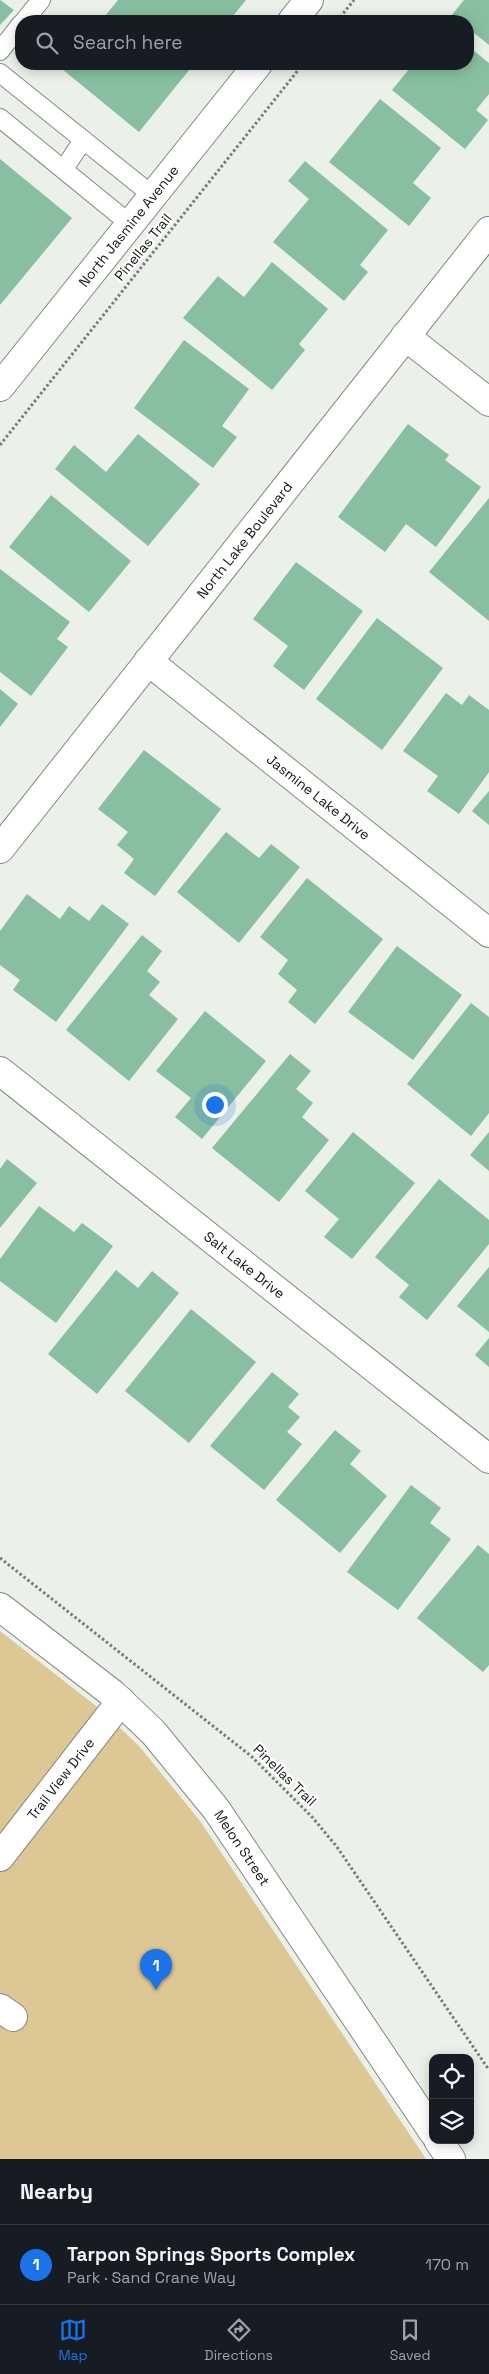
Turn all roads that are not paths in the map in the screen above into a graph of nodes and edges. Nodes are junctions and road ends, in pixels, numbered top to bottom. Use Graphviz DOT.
graph roads {
  1 [pos="41,0"];
  2 [pos="308,0"];
  3 [pos="29,15"];
  4 [pos="297,15"];
  5 [pos="15,32"];
  6 [pos="0,51"];
  7 [pos="253,70"];
  8 [pos="0,74"];
  9 [pos="0,118"];
  10 [pos="83,140"];
  11 [pos="64,169"];
  12 [pos="152,195"];
  13 [pos="130,224"];
  14 [pos="489,230"];
  15 [pos="406,336"];
  16 [pos="0,387"];
  17 [pos="489,402"];
  18 [pos="148,661"];
  19 [pos="0,849"];
  20 [pos="489,933"];
  21 [pos="0,1071"];
  22 [pos="489,1459"];
  23 [pos="0,1607"];
  24 [pos="121,1702"];
  25 [pos="0,1856"];
  26 [pos="429,2126"];
  27 [pos="441,2144"];
  28 [pos="451,2159"];
  1 -- 3 [label="lane"];
  2 -- 4 [label="street"];
  5 -- 6 [label="lane"];
  7 -- 12 [label="street, North Jasmine Avenue"];
  8 -- 10 [label="lane"];
  9 -- 11 [label="lane"];
  10 -- 11 [label="lane"];
  10 -- 12 [label="lane"];
  11 -- 13 [label="lane"];
  12 -- 13 [label="street, North Jasmine Avenue"];
  13 -- 16 [label="street, North Jasmine Avenue"];
  14 -- 15 [label="street, North Lake Boulevard"];
  15 -- 17 [label="street"];
  15 -- 18 [label="street, North Lake Boulevard"];
  18 -- 19 [label="street, North Lake Boulevard"];
  18 -- 20 [label="street, Jasmine Lake Drive"];
  21 -- 22 [label="street, Salt Lake Drive"];
  23 -- 24 [label="street, Melon Street"];
  24 -- 25 [label="street, Trail View Drive"];
  24 -- 26 [label="street, Melon Street"];
  27 -- 28 [label="street"];
}
